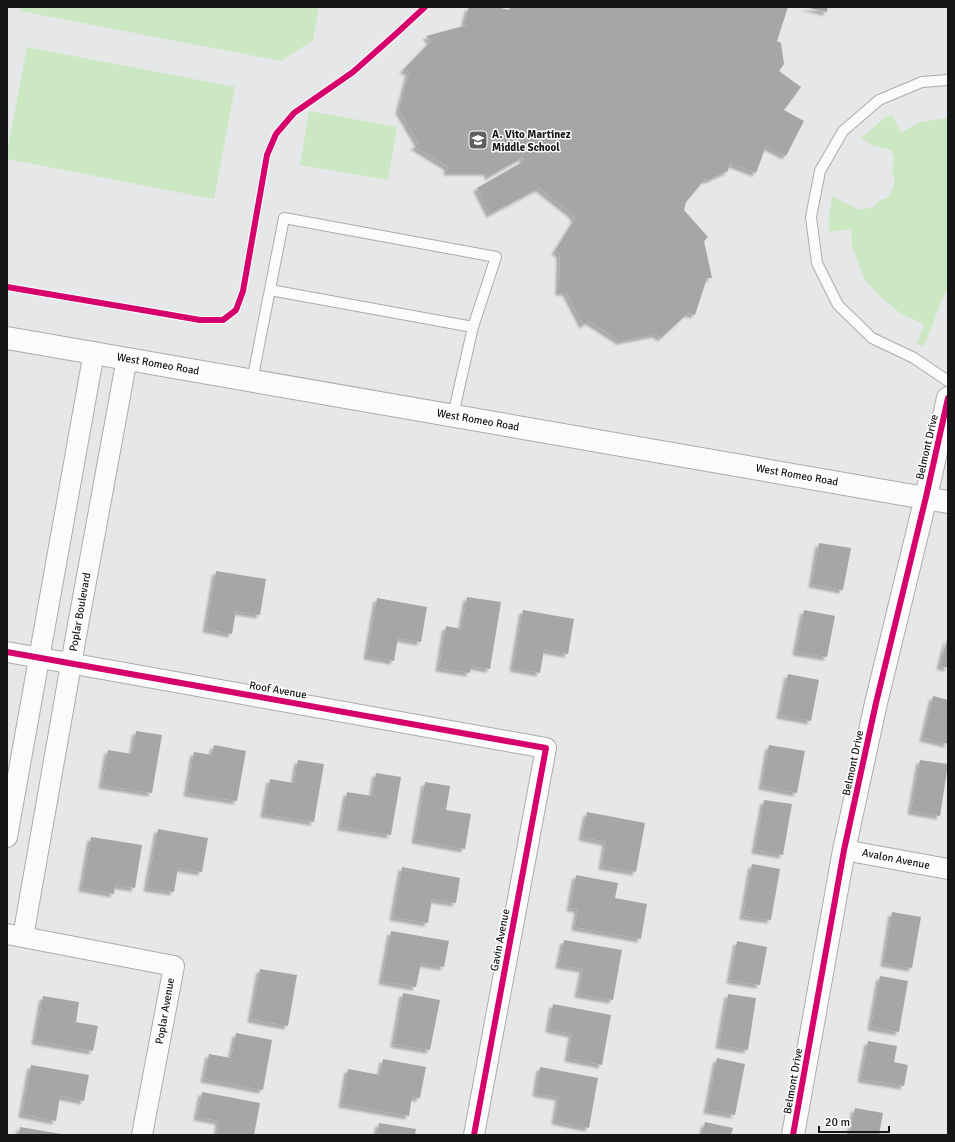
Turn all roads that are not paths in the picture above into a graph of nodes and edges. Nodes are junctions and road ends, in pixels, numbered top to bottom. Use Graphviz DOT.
graph roads {
  1 [pos="948,80"];
  2 [pos="270,290"];
  3 [pos="473,327"];
  4 [pos="7,338"];
  5 [pos="94,352"];
  6 [pos="127,358"];
  7 [pos="252,381"];
  8 [pos="948,381"];
  9 [pos="948,398"];
  10 [pos="453,415"];
  11 [pos="926,498"];
  12 [pos="948,502"];
  13 [pos="7,652"];
  14 [pos="39,657"];
  15 [pos="71,662"];
  16 [pos="546,748"];
  17 [pos="7,837"];
  18 [pos="844,850"];
  19 [pos="948,869"];
  20 [pos="15,935"];
  21 [pos="142,1135"];
  22 [pos="474,1135"];
  23 [pos="793,1135"];
  1 -- 8 [label="lane"];
  2 -- 3 [label="lane"];
  2 -- 3 [label="lane"];
  2 -- 7 [label="lane"];
  3 -- 10 [label="lane"];
  4 -- 5 [label="main road, West Romeo Road"];
  5 -- 6 [label="main road, West Romeo Road"];
  5 -- 14 [label="street"];
  6 -- 7 [label="main road, West Romeo Road"];
  6 -- 15 [label="street, Poplar Boulevard"];
  7 -- 10 [label="main road, West Romeo Road"];
  9 -- 11 [label="main road, Belmont Drive"];
  10 -- 11 [label="main road, West Romeo Road"];
  11 -- 12 [label="main road, West Romeo Road"];
  11 -- 18 [label="main road, Belmont Drive"];
  13 -- 14 [label="street, Roof Avenue"];
  14 -- 15 [label="street, Roof Avenue"];
  14 -- 17 [label="street"];
  15 -- 16 [label="street, Roof Avenue"];
  15 -- 20 [label="street, Poplar Boulevard"];
  16 -- 22 [label="street, Gavin Avenue"];
  18 -- 19 [label="street, Avalon Avenue"];
  18 -- 23 [label="main road, Belmont Drive"];
  20 -- 21 [label="street, Poplar Avenue"];
}
